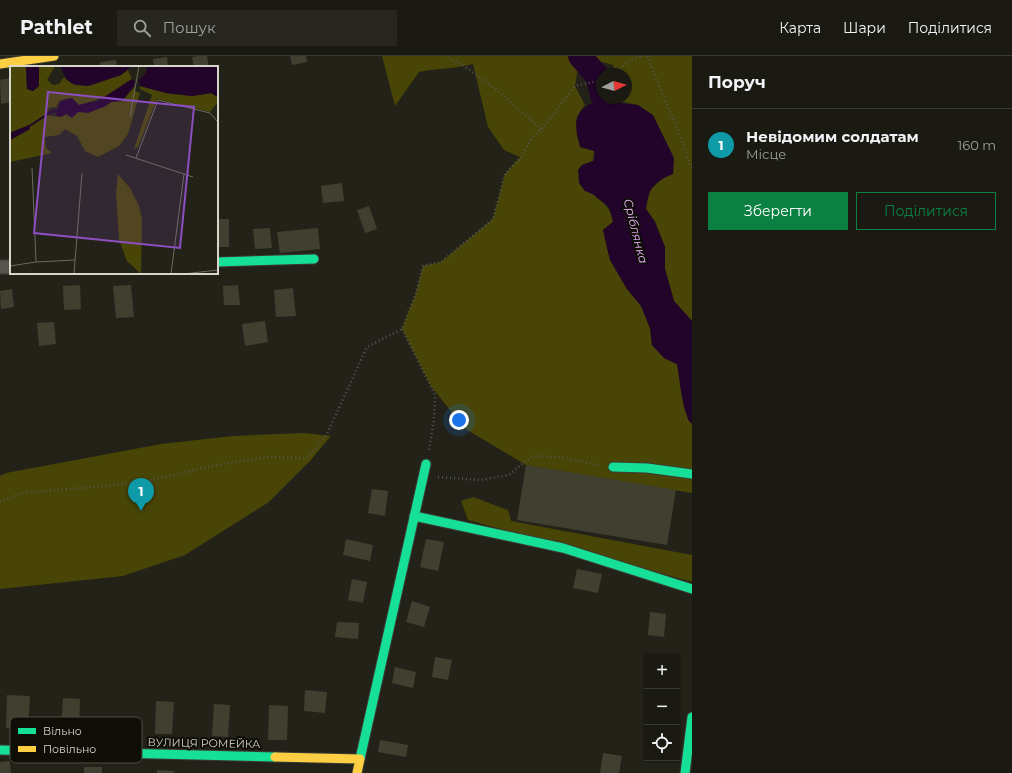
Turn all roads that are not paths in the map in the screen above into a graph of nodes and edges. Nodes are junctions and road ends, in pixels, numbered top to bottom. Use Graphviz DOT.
graph roads {
  1 [pos="54,56"];
  2 [pos="0,64"];
  3 [pos="314,259"];
  4 [pos="218,262"];
  5 [pos="426,464"];
  6 [pos="613,467"];
  7 [pos="692,474"];
  8 [pos="414,516"];
  9 [pos="692,589"];
  10 [pos="692,717"];
  11 [pos="0,750"];
  12 [pos="10,750"];
  13 [pos="142,754"];
  14 [pos="360,759"];
  15 [pos="357,773"];
  16 [pos="685,773"];
  1 -- 2 [label="street"];
  3 -- 4 [label="street"];
  5 -- 8 [label="street"];
  6 -- 7 [label="street"];
  8 -- 9 [label="street"];
  8 -- 14 [label="street"];
  10 -- 16 [label="street"];
  11 -- 12 [label="street, ВУЛИЦЯ РОМЕЙКА"];
  13 -- 14 [label="street, ВУЛИЦЯ РОМЕЙКА"];
  14 -- 15 [label="street"];
}
